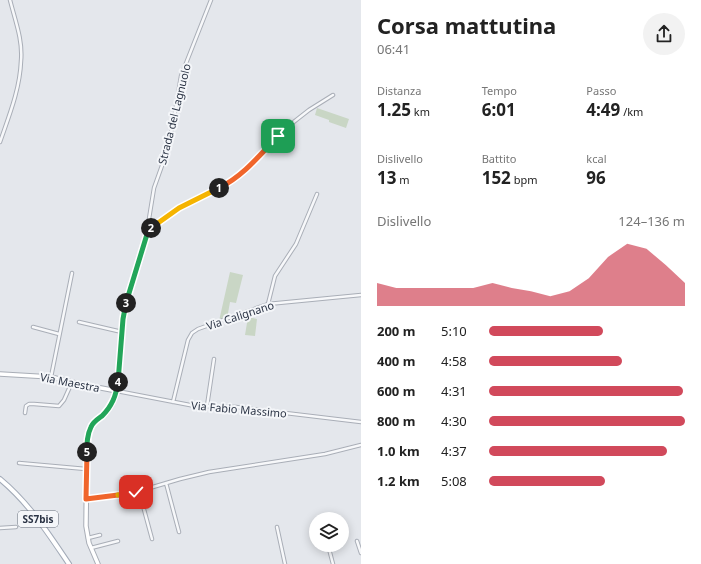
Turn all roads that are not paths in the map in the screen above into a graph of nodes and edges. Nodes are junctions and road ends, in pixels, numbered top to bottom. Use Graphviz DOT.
graph roads {
  1 [pos="10,0"];
  2 [pos="211,0"];
  3 [pos="333,95"];
  4 [pos="0,142"];
  5 [pos="317,194"];
  6 [pos="148,231"];
  7 [pos="72,273"];
  8 [pos="361,295"];
  9 [pos="268,304"];
  10 [pos="79,322"];
  11 [pos="33,327"];
  12 [pos="122,332"];
  13 [pos="59,334"];
  14 [pos="214,359"];
  15 [pos="0,374"];
  16 [pos="51,377"];
  17 [pos="72,382"];
  18 [pos="117,391"];
  19 [pos="173,402"];
  20 [pos="207,406"];
  21 [pos="24,413"];
  22 [pos="361,422"];
  23 [pos="361,445"];
  24 [pos="19,463"];
  25 [pos="86,469"];
  26 [pos="0,479"];
  27 [pos="166,483"];
  28 [pos="139,491"];
  29 [pos="86,499"];
  30 [pos="16,527"];
  31 [pos="276,527"];
  32 [pos="0,528"];
  33 [pos="179,532"];
  34 [pos="100,535"];
  35 [pos="88,538"];
  36 [pos="152,539"];
  37 [pos="118,541"];
  38 [pos="357,541"];
  39 [pos="91,548"];
  40 [pos="330,552"];
  41 [pos="361,553"];
  42 [pos="68,564"];
  43 [pos="98,564"];
  44 [pos="285,564"];
  45 [pos="334,564"];
  1 -- 4 [label="street"];
  2 -- 6 [label="street, Strada del Lagnuolo"];
  3 -- 6 [label="street"];
  5 -- 9 [label="street"];
  6 -- 12 [label="street, Strada del Lagnuolo"];
  7 -- 13 [label="street"];
  8 -- 9 [label="street, Via Calignano"];
  9 -- 19 [label="street, Via Calignano"];
  10 -- 12 [label="street"];
  11 -- 13 [label="street"];
  12 -- 18 [label="street, Strada del Lagnuolo"];
  13 -- 16 [label="street"];
  14 -- 20 [label="street"];
  15 -- 16 [label="street, Via Maestra"];
  16 -- 17 [label="street, Via Maestra"];
  17 -- 18 [label="street, Via Maestra"];
  17 -- 21 [label="street"];
  18 -- 19 [label="street, Via Fabio Massimo"];
  18 -- 25 [label="street"];
  19 -- 20 [label="street, Via Fabio Massimo"];
  20 -- 22 [label="street, Via Fabio Massimo"];
  23 -- 27 [label="street"];
  24 -- 25 [label="street"];
  25 -- 29 [label="street"];
  26 -- 42 [label="main road, SS7bis"];
  27 -- 28 [label="street"];
  27 -- 33 [label="street"];
  28 -- 29 [label="street"];
  28 -- 36 [label="street"];
  29 -- 35 [label="street"];
  30 -- 32 [label="street"];
  31 -- 44 [label="street"];
  34 -- 35 [label="street"];
  35 -- 39 [label="street"];
  37 -- 39 [label="street"];
  38 -- 41 [label="street"];
  39 -- 43 [label="street"];
  40 -- 45 [label="street"];
}
